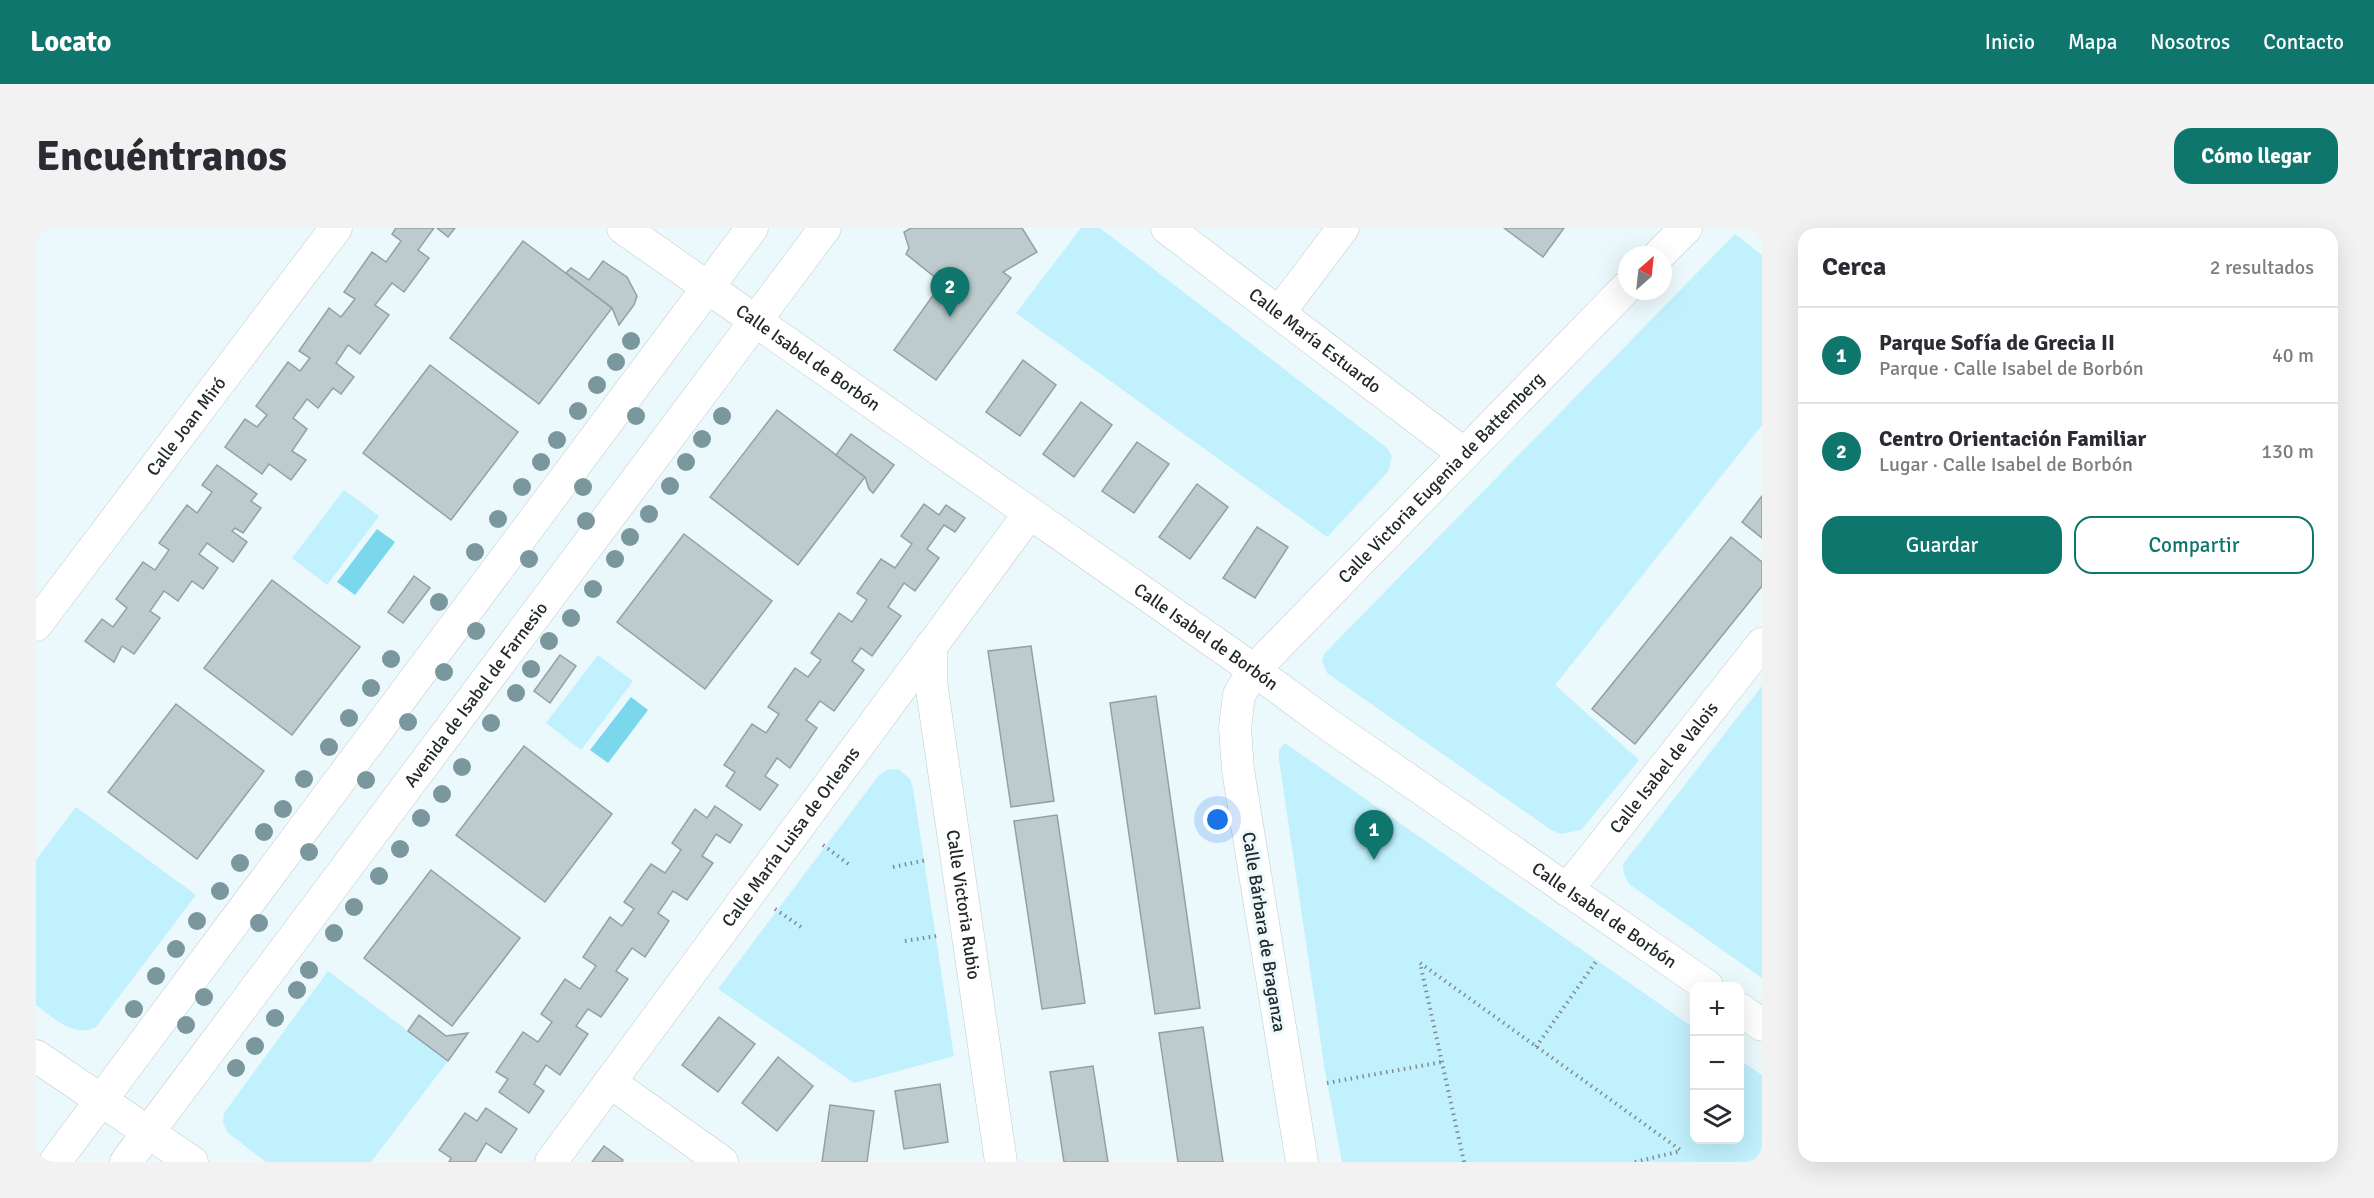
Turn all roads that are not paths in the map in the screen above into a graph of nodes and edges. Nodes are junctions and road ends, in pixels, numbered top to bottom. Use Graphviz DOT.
graph roads {
  1 [pos="336,228"];
  2 [pos="623,228"];
  3 [pos="752,228"];
  4 [pos="825,228"];
  5 [pos="1167,228"];
  6 [pos="1343,228"];
  7 [pos="1686,228"];
  8 [pos="1668,246"];
  9 [pos="708,287"];
  10 [pos="1618,296"];
  11 [pos="1279,313"];
  12 [pos="757,321"];
  13 [pos="1463,453"];
  14 [pos="1029,514"];
  15 [pos="36,625"];
  16 [pos="1762,644"];
  17 [pos="932,646"];
  18 [pos="1254,670"];
  19 [pos="1567,890"];
  20 [pos="1700,982"];
  21 [pos="1744,1012"];
  22 [pos="1762,1025"];
  23 [pos="36,1056"];
  24 [pos="610,1082"];
  25 [pos="100,1102"];
  26 [pos="148,1132"];
  27 [pos="55,1162"];
  28 [pos="126,1162"];
  29 [pos="192,1162"];
  30 [pos="551,1162"];
  31 [pos="722,1162"];
  32 [pos="1001,1162"];
  33 [pos="1302,1162"];
  1 -- 15 [label="street, Calle Joan Miró"];
  2 -- 9 [label="street, Calle Isabel de Borbón"];
  3 -- 9 [label="street"];
  4 -- 12 [label="street, Avenida de Isabel de Farnesio"];
  5 -- 11 [label="street, Calle María Estuardo"];
  6 -- 11 [label="street"];
  7 -- 8 [label="street"];
  9 -- 12 [label="street, Calle Isabel de Borbón"];
  9 -- 25 [label="street"];
  10 -- 13 [label="street, Calle Victoria Eugenia de Battemberg"];
  11 -- 13 [label="street, Calle María Estuardo"];
  12 -- 14 [label="street, Calle Isabel de Borbón"];
  12 -- 26 [label="street, Avenida de Isabel de Farnesio"];
  13 -- 18 [label="street, Calle Victoria Eugenia de Battemberg"];
  14 -- 17 [label="street, Calle María Luisa de Orleans"];
  14 -- 18 [label="street, Calle Isabel de Borbón"];
  16 -- 19 [label="street, Calle Isabel de Valois"];
  17 -- 24 [label="street, Calle María Luisa de Orleans"];
  17 -- 32 [label="street, Calle Victoria Rubio"];
  18 -- 19 [label="street, Calle Isabel de Borbón"];
  18 -- 33 [label="street, Calle Bárbara de Braganza"];
  19 -- 20 [label="street, Calle Isabel de Borbón"];
  21 -- 22 [label="street"];
  23 -- 25 [label="street"];
  24 -- 30 [label="street, Calle María Luisa de Orleans"];
  24 -- 31 [label="street"];
  25 -- 26 [label="street"];
  25 -- 27 [label="street"];
  26 -- 28 [label="street, Avenida de Isabel de Farnesio"];
  26 -- 29 [label="street"];
}
